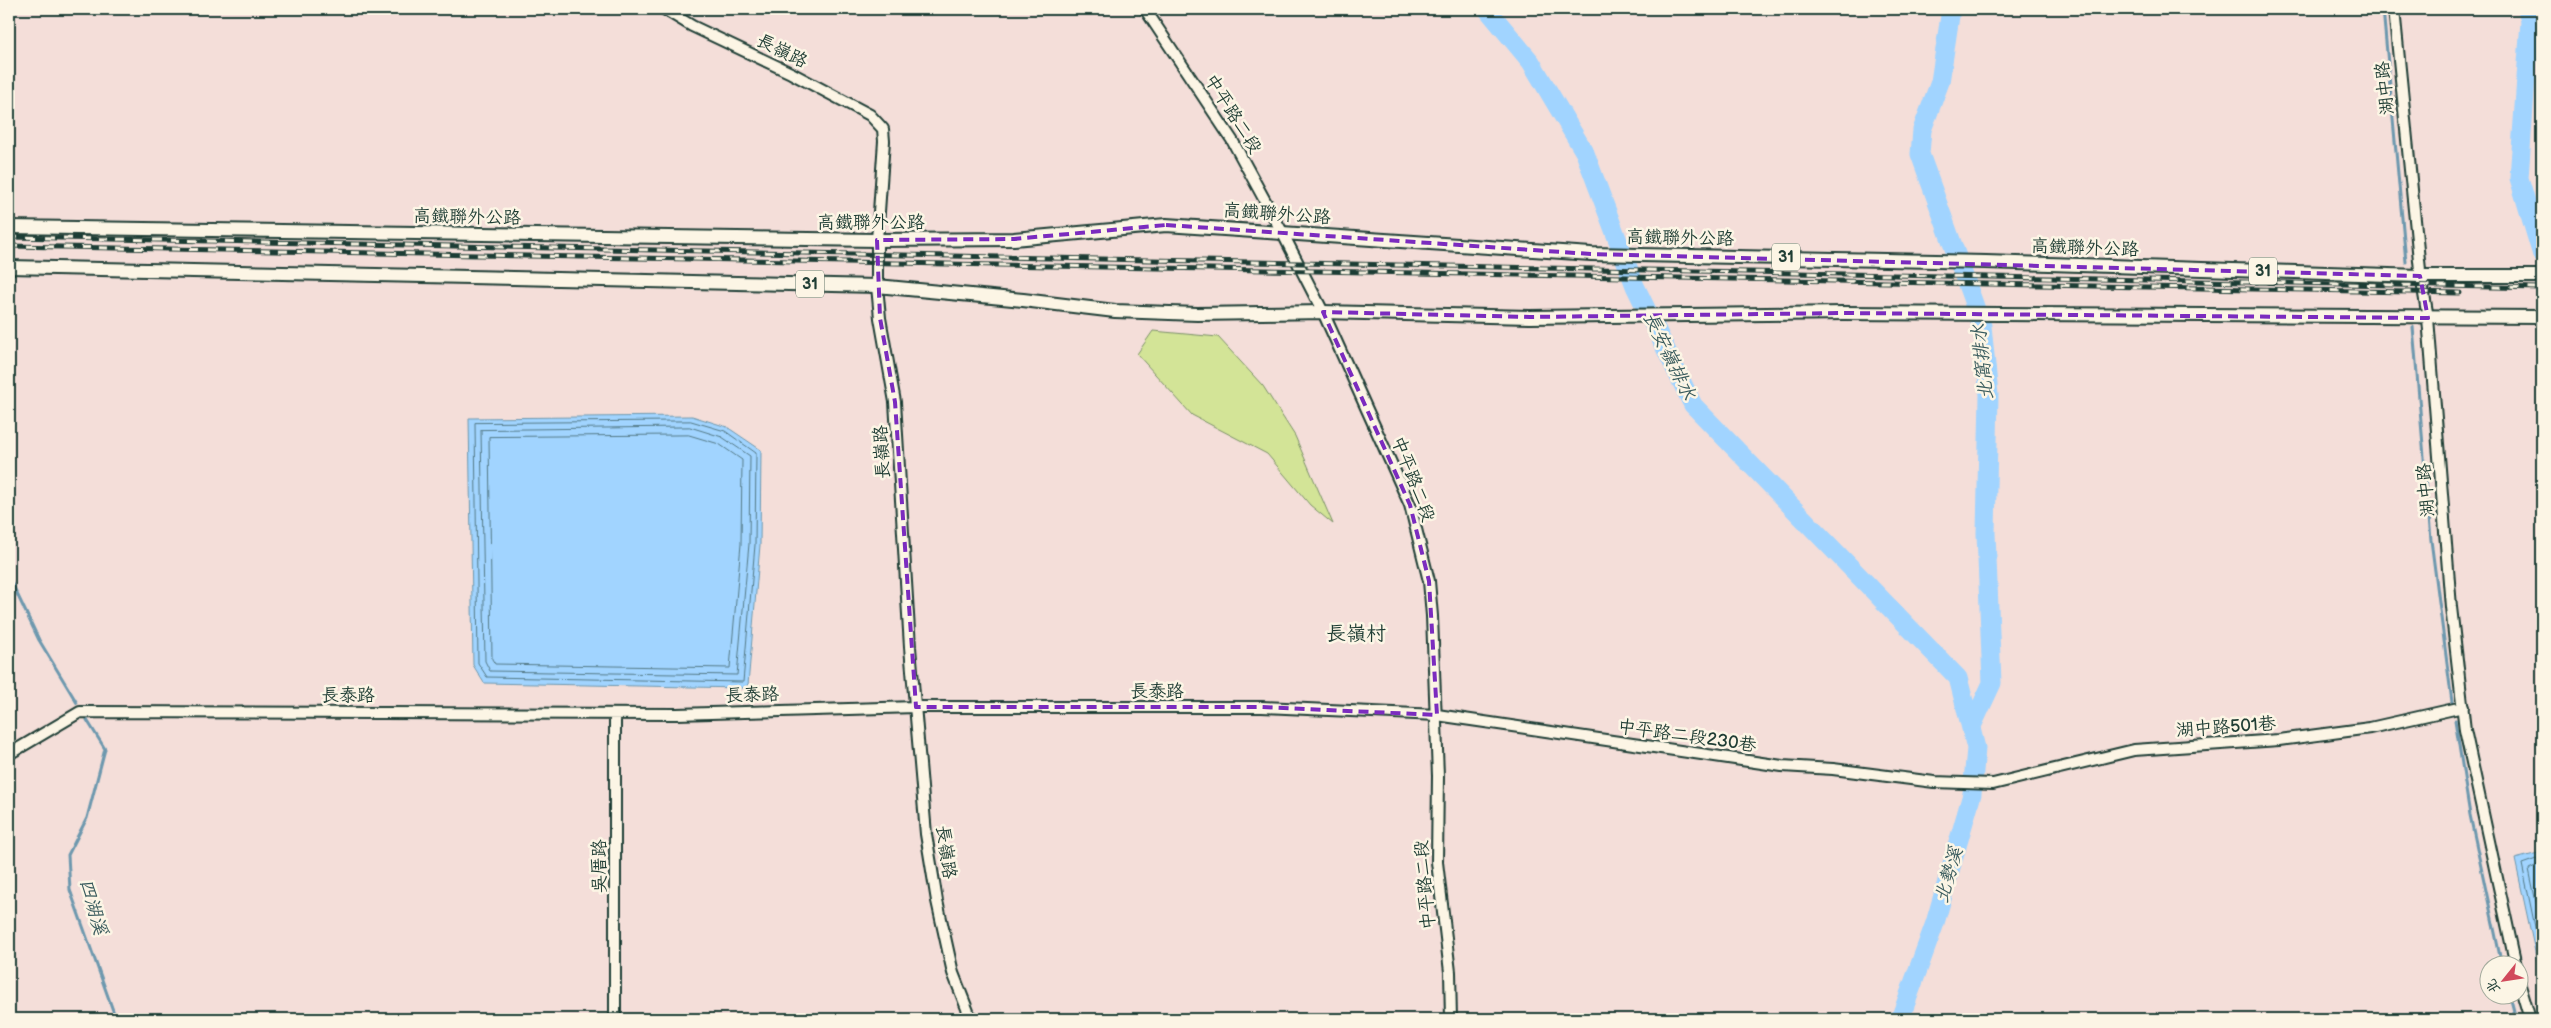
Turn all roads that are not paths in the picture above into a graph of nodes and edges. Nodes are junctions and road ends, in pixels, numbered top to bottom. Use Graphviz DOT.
graph roads {
  1 [pos="664,9"];
  2 [pos="1145,9"];
  3 [pos="2394,9"];
  4 [pos="9,227"];
  5 [pos="1282,232"];
  6 [pos="877,240"];
  7 [pos="9,268"];
  8 [pos="2420,276"];
  9 [pos="2541,276"];
  10 [pos="877,286"];
  11 [pos="1323,312"];
  12 [pos="2542,317"];
  13 [pos="2428,318"];
  14 [pos="916,707"];
  15 [pos="2463,707"];
  16 [pos="616,714"];
  17 [pos="1436,715"];
  18 [pos="9,754"];
  19 [pos="1934,782"];
  20 [pos="2514,956"];
  21 [pos="2526,1006"];
  22 [pos="615,1019"];
  23 [pos="971,1019"];
  24 [pos="1451,1019"];
  25 [pos="2530,1019"];
  1 -- 6 [label="street, 長嶺路"];
  2 -- 5 [label="street, 中平路二段"];
  3 -- 8 [label="street, 湖中路"];
  4 -- 6 [label="main road, 高鐵聯外公路 / 31"];
  5 -- 6 [label="main road, 高鐵聯外公路 / 31"];
  5 -- 8 [label="main road, 高鐵聯外公路 / 31"];
  5 -- 11 [label="street, 中平路二段"];
  6 -- 10 [label="street, 長嶺路"];
  7 -- 10 [label="main road, 31"];
  8 -- 9 [label="main road, 高鐵聯外公路 / 31"];
  8 -- 13 [label="street, 湖中路"];
  10 -- 11 [label="main road, 31"];
  10 -- 14 [label="street, 長嶺路"];
  11 -- 13 [label="main road, 31"];
  11 -- 17 [label="street, 中平路二段"];
  12 -- 13 [label="main road, 31"];
  13 -- 15 [label="street, 湖中路"];
  14 -- 16 [label="street, 長泰路"];
  14 -- 17 [label="street, 長泰路"];
  14 -- 23 [label="street, 長嶺路"];
  15 -- 19 [label="street, 湖中路501巷"];
  15 -- 20 [label="street, 湖中路"];
  16 -- 18 [label="street, 長泰路"];
  16 -- 22 [label="street, 吳厝路"];
  17 -- 19 [label="street, 中平路二段230巷"];
  17 -- 24 [label="street, 中平路二段"];
  21 -- 25 [label="street"];
}
